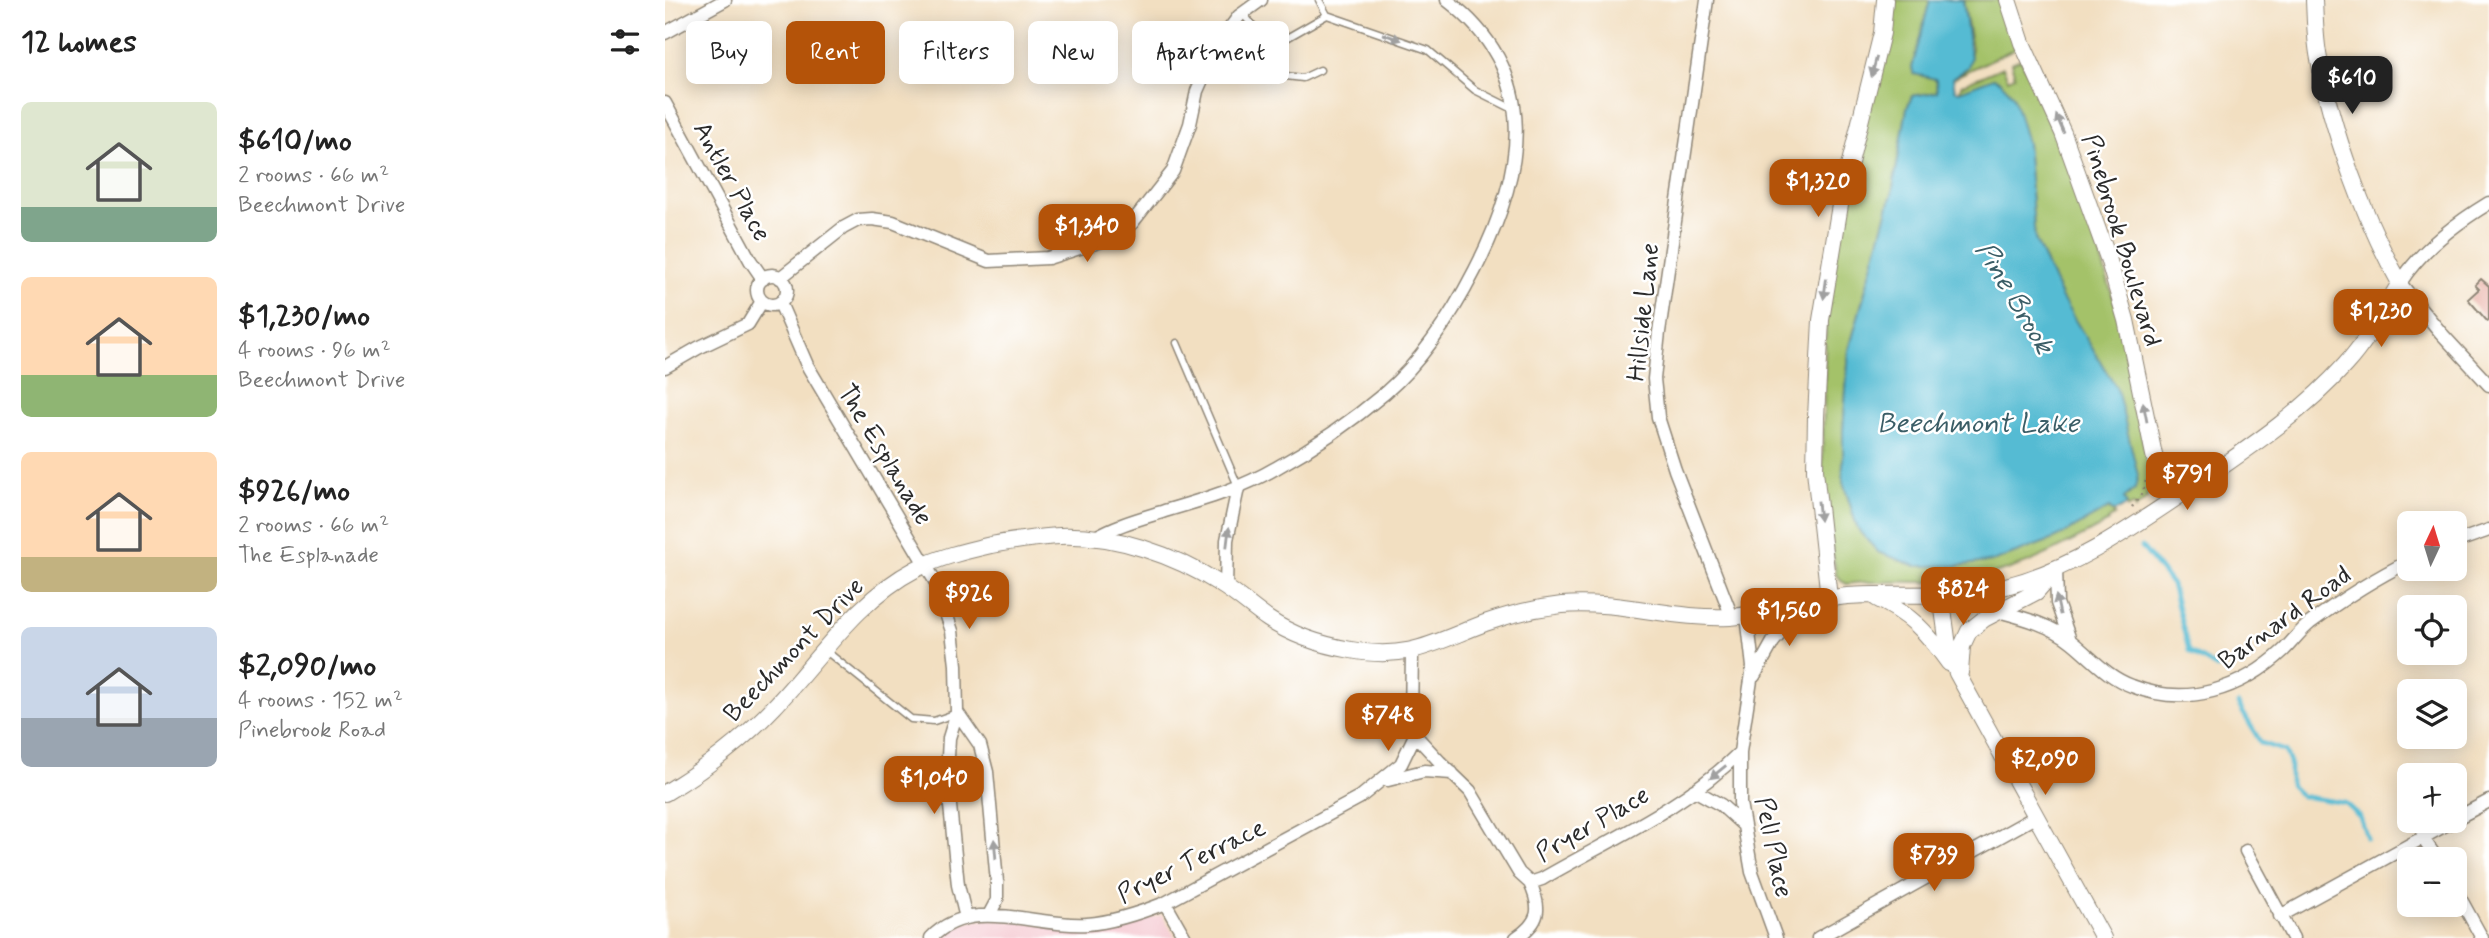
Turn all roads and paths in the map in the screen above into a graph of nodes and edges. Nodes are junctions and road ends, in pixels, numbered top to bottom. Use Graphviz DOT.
graph roads {
  1 [pos="725,0"];
  2 [pos="1261,0"];
  3 [pos="1319,0"];
  4 [pos="1447,0"];
  5 [pos="1707,0"];
  6 [pos="1885,0"];
  7 [pos="2008,0"];
  8 [pos="2314,0"];
  9 [pos="1243,14"];
  10 [pos="1327,15"];
  11 [pos="1249,21"];
  12 [pos="665,33"];
  13 [pos="1289,37"];
  14 [pos="1320,70"];
  15 [pos="1289,76"];
  16 [pos="665,103"];
  17 [pos="1514,109"];
  18 [pos="2489,203"];
  19 [pos="780,278"];
  20 [pos="763,279"];
  21 [pos="2400,283"];
  22 [pos="762,301"];
  23 [pos="780,303"];
  24 [pos="1177,342"];
  25 [pos="665,367"];
  26 [pos="2489,385"];
  27 [pos="2147,476"];
  28 [pos="1238,488"];
  29 [pos="2170,501"];
  30 [pos="2132,508"];
  31 [pos="2489,530"];
  32 [pos="1094,538"];
  33 [pos="2467,538"];
  34 [pos="926,564"];
  35 [pos="2056,568"];
  36 [pos="2397,568"];
  37 [pos="1226,588"];
  38 [pos="1941,594"];
  39 [pos="1871,595"];
  40 [pos="1829,598"];
  41 [pos="1806,602"];
  42 [pos="1999,611"];
  43 [pos="1740,616"];
  44 [pos="2070,640"];
  45 [pos="824,650"];
  46 [pos="1412,651"];
  47 [pos="1958,676"];
  48 [pos="1752,680"];
  49 [pos="957,712"];
  50 [pos="1415,735"];
  51 [pos="1740,752"];
  52 [pos="1452,774"];
  53 [pos="1378,784"];
  54 [pos="1694,790"];
  55 [pos="665,793"];
  56 [pos="2489,801"];
  57 [pos="2467,813"];
  58 [pos="2035,817"];
  59 [pos="1742,824"];
  60 [pos="2430,833"];
  61 [pos="2422,837"];
  62 [pos="2429,847"];
  63 [pos="2246,851"];
  64 [pos="1530,883"];
  65 [pos="1165,903"];
  66 [pos="2467,911"];
  67 [pos="989,915"];
  68 [pos="2280,916"];
  69 [pos="966,918"];
  70 [pos="1772,937"];
  71 [pos="931,938"];
  72 [pos="1185,938"];
  73 [pos="1516,938"];
  74 [pos="1818,938"];
  75 [pos="2103,938"];
  76 [pos="2293,938"];
  77 [pos="2482,938"];
  1 -- 12 [label="street"];
  2 -- 9 [label="street"];
  3 -- 10 [label="lane"];
  4 -- 17 [label="street"];
  5 -- 43 [label="street, Hillside Lane"];
  6 -- 40 [label="street, one-way"];
  29 -- 7 [label="street, Pinebrook Boulevard, one-way"];
  8 -- 21 [label="street"];
  9 -- 11 [label="lane"];
  9 -- 19 [label="street"];
  10 -- 13 [label="lane"];
  10 -- 17 [label="lane, one-way"];
  14 -- 15 [label="lane"];
  16 -- 20 [label="street, Antler Place"];
  17 -- 28 [label="street"];
  18 -- 21 [label="street"];
  19 -- 20 [label="street"];
  19 -- 23 [label="street, The Esplanade"];
  20 -- 22 [label="street"];
  21 -- 26 [label="street"];
  21 -- 29 [label="street, Beechmont Drive"];
  22 -- 23 [label="street"];
  22 -- 25 [label="street"];
  23 -- 34 [label="street, The Esplanade"];
  24 -- 28 [label="lane"];
  27 -- 30 [label="path"];
  28 -- 32 [label="street"];
  37 -- 28 [label="street, one-way"];
  29 -- 35 [label="street, Beechmont Drive"];
  31 -- 33 [label="street"];
  32 -- 34 [label="street, Beechmont Drive"];
  32 -- 37 [label="street, Beechmont Drive"];
  34 -- 45 [label="street, Beechmont Drive"];
  34 -- 49 [label="street, The Esplanade"];
  35 -- 38 [label="street, Beechmont Drive"];
  35 -- 42 [label="street"];
  44 -- 35 [label="street, Barnard Road, one-way"];
  36 -- 44 [label="street, Barnard Road"];
  37 -- 46 [label="street, Beechmont Drive"];
  38 -- 39 [label="street, Beechmont Drive"];
  38 -- 47 [label="street"];
  39 -- 40 [label="street, Beechmont Drive"];
  39 -- 47 [label="street"];
  40 -- 41 [label="street, Beechmont Drive"];
  41 -- 43 [label="street, Beechmont Drive"];
  41 -- 48 [label="street, Pell Place"];
  42 -- 44 [label="street, Barnard Road"];
  42 -- 47 [label="street"];
  43 -- 46 [label="street, Beechmont Drive"];
  43 -- 48 [label="street, Pell Place"];
  45 -- 49 [label="lane"];
  45 -- 55 [label="street, Beechmont Drive"];
  46 -- 50 [label="street"];
  47 -- 58 [label="street"];
  48 -- 51 [label="street, Pell Place"];
  67 -- 49 [label="street, one-way"];
  49 -- 69 [label="street, The Esplanade"];
  50 -- 52 [label="street, Pryer Place"];
  50 -- 53 [label="street, Pryer Terrace"];
  51 -- 54 [label="street, Pryer Place, one-way"];
  51 -- 59 [label="street, Pell Place"];
  52 -- 53 [label="street, Pryer Terrace"];
  52 -- 64 [label="street, Pryer Place"];
  53 -- 65 [label="street, Pryer Terrace"];
  54 -- 59 [label="street"];
  54 -- 64 [label="street, Pryer Place"];
  56 -- 57 [label="street"];
  58 -- 74 [label="street"];
  58 -- 75 [label="street"];
  59 -- 70 [label="street, Pell Place"];
  60 -- 61 [label="street"];
  61 -- 62 [label="street"];
  61 -- 68 [label="street"];
  63 -- 68 [label="street"];
  64 -- 73 [label="street"];
  65 -- 67 [label="street, Pryer Terrace"];
  65 -- 72 [label="street"];
  66 -- 77 [label="street"];
  67 -- 69 [label="street, Pryer Terrace"];
  68 -- 76 [label="street"];
  69 -- 71 [label="street, Pryer Terrace"];
}
